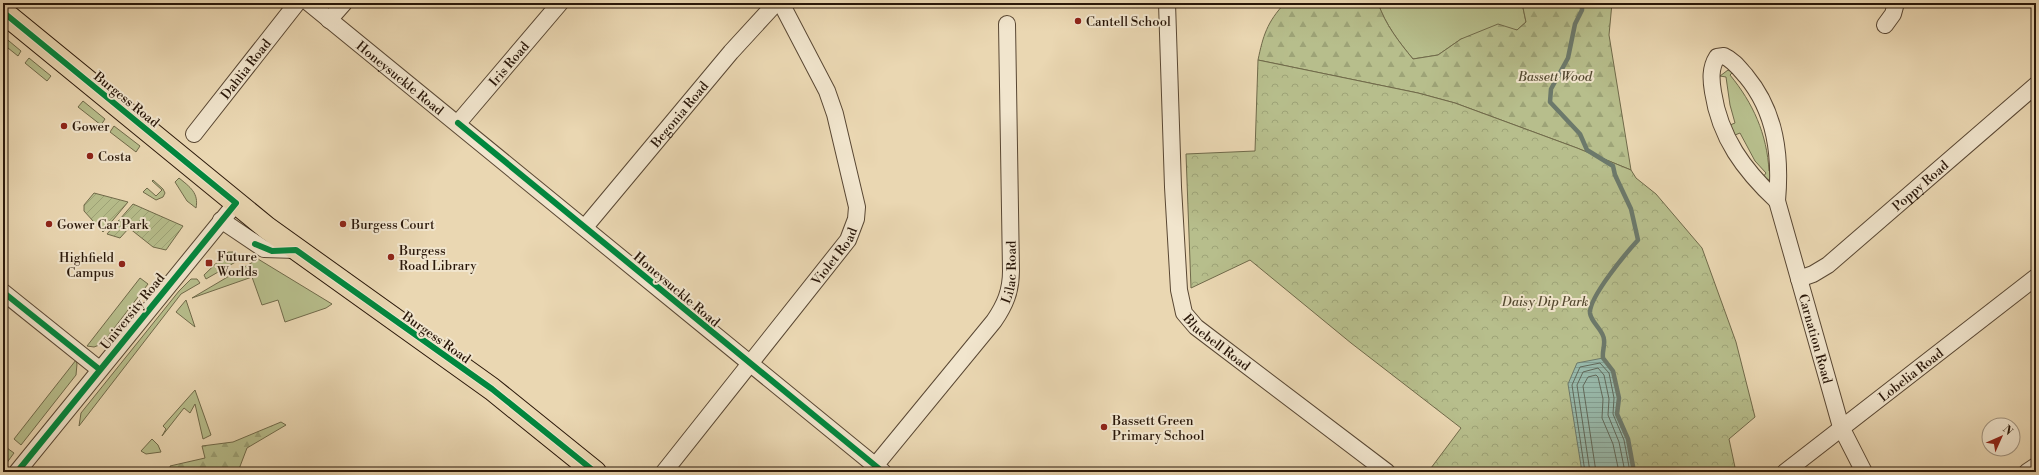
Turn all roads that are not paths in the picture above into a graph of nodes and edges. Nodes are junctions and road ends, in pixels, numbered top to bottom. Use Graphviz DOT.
graph roads {
  1 [pos="297,3"];
  2 [pos="309,3"];
  3 [pos="344,3"];
  4 [pos="560,3"];
  5 [pos="776,3"];
  6 [pos="782,3"];
  7 [pos="1167,3"];
  8 [pos="1896,3"];
  9 [pos="3,12"];
  10 [pos="329,20"];
  11 [pos="1007,24"];
  12 [pos="1885,25"];
  13 [pos="2036,85"];
  14 [pos="458,123"];
  15 [pos="194,134"];
  16 [pos="1777,201"];
  17 [pos="236,203"];
  18 [pos="221,220"];
  19 [pos="585,227"];
  20 [pos="296,250"];
  21 [pos="2036,277"];
  22 [pos="1799,279"];
  23 [pos="3,292"];
  24 [pos="749,363"];
  25 [pos="99,369"];
  26 [pos="1841,427"];
  27 [pos="2036,466"];
  28 [pos="876,470"];
  29 [pos="17,472"];
  30 [pos="594,472"];
  31 [pos="664,472"];
  32 [pos="1386,472"];
  33 [pos="1785,472"];
  34 [pos="1864,472"];
  35 [pos="2027,472"];
  1 -- 15 [label="street, Dahlia Road"];
  2 -- 10 [label="street, Honeysuckle Road"];
  3 -- 10 [label="street"];
  4 -- 14 [label="street, Iris Road"];
  5 -- 19 [label="street, Begonia Road"];
  6 -- 24 [label="street, Violet Road"];
  7 -- 32 [label="street, Bluebell Road"];
  8 -- 12 [label="street"];
  9 -- 17 [label="main road, Burgess Road"];
  10 -- 14 [label="street, Honeysuckle Road"];
  11 -- 28 [label="street, Lilac Road"];
  13 -- 22 [label="street, Poppy Road"];
  14 -- 19 [label="street, Honeysuckle Road"];
  16 -- 16 [label="street, Carnation Road"];
  16 -- 22 [label="street, Carnation Road"];
  17 -- 18 [label="street, University Road"];
  17 -- 20 [label="main road, Burgess Road"];
  18 -- 20 [label="street"];
  18 -- 25 [label="street, University Road"];
  19 -- 24 [label="street, Honeysuckle Road"];
  20 -- 30 [label="main road, Burgess Road"];
  21 -- 26 [label="street, Lobelia Road"];
  22 -- 26 [label="street, Carnation Road"];
  23 -- 25 [label="street"];
  24 -- 28 [label="street, Honeysuckle Road"];
  24 -- 31 [label="street, Violet Road"];
  25 -- 29 [label="street, University Road"];
  26 -- 33 [label="street, Lobelia Road"];
  26 -- 34 [label="street, Carnation Road"];
  27 -- 35 [label="street"];
}
